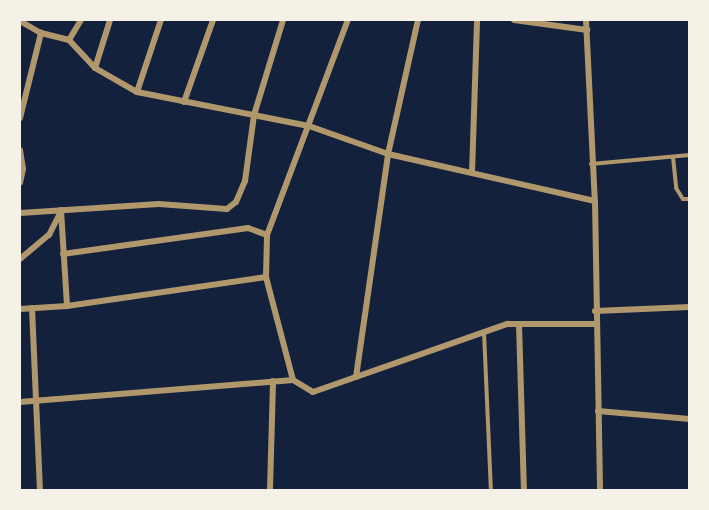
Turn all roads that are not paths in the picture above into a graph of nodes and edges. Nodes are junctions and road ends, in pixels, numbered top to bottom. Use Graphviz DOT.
graph roads {
  1 [pos="80,20"];
  2 [pos="110,20"];
  3 [pos="161,20"];
  4 [pos="213,20"];
  5 [pos="283,20"];
  6 [pos="348,20"];
  7 [pos="418,20"];
  8 [pos="477,20"];
  9 [pos="514,20"];
  10 [pos="586,20"];
  11 [pos="20,21"];
  12 [pos="587,30"];
  13 [pos="42,33"];
  14 [pos="69,40"];
  15 [pos="95,68"];
  16 [pos="137,92"];
  17 [pos="184,102"];
  18 [pos="255,115"];
  19 [pos="20,118"];
  20 [pos="309,126"];
  21 [pos="20,150"];
  22 [pos="388,154"];
  23 [pos="690,155"];
  24 [pos="673,157"];
  25 [pos="591,165"];
  26 [pos="472,173"];
  27 [pos="20,183"];
  28 [pos="690,199"];
  29 [pos="595,201"];
  30 [pos="62,210"];
  31 [pos="20,213"];
  32 [pos="267,235"];
  33 [pos="63,254"];
  34 [pos="20,259"];
  35 [pos="266,277"];
  36 [pos="67,306"];
  37 [pos="690,307"];
  38 [pos="32,308"];
  39 [pos="20,309"];
  40 [pos="595,311"];
  41 [pos="519,324"];
  42 [pos="595,324"];
  43 [pos="484,332"];
  44 [pos="356,377"];
  45 [pos="293,380"];
  46 [pos="273,381"];
  47 [pos="20,402"];
  48 [pos="38,402"];
  49 [pos="598,411"];
  50 [pos="690,419"];
  51 [pos="40,490"];
  52 [pos="270,490"];
  53 [pos="491,490"];
  54 [pos="524,490"];
  55 [pos="600,490"];
  1 -- 14 [label="street"];
  2 -- 15 [label="street"];
  3 -- 16 [label="street"];
  4 -- 17 [label="street"];
  5 -- 18 [label="street"];
  6 -- 20 [label="street"];
  7 -- 22 [label="street"];
  8 -- 26 [label="street"];
  9 -- 12 [label="street"];
  10 -- 12 [label="street"];
  11 -- 13 [label="street"];
  12 -- 25 [label="street"];
  13 -- 14 [label="street"];
  13 -- 19 [label="street"];
  14 -- 15 [label="street"];
  15 -- 16 [label="street"];
  16 -- 17 [label="street"];
  17 -- 18 [label="street"];
  18 -- 20 [label="street"];
  18 -- 30 [label="street"];
  20 -- 22 [label="street"];
  20 -- 32 [label="street"];
  21 -- 27 [label="street"];
  22 -- 26 [label="street"];
  22 -- 44 [label="street"];
  23 -- 24 [label="lane"];
  24 -- 25 [label="lane"];
  24 -- 28 [label="lane"];
  25 -- 29 [label="street"];
  26 -- 29 [label="street"];
  29 -- 40 [label="street"];
  30 -- 31 [label="street"];
  30 -- 33 [label="street"];
  30 -- 34 [label="street"];
  32 -- 33 [label="street"];
  32 -- 35 [label="street"];
  33 -- 36 [label="street"];
  35 -- 36 [label="street"];
  35 -- 45 [label="street"];
  36 -- 38 [label="street"];
  37 -- 40 [label="street"];
  38 -- 39 [label="street"];
  38 -- 48 [label="street"];
  40 -- 42 [label="street"];
  41 -- 42 [label="street"];
  41 -- 43 [label="street"];
  41 -- 54 [label="street"];
  42 -- 49 [label="street"];
  43 -- 44 [label="street"];
  43 -- 53 [label="lane"];
  44 -- 45 [label="street"];
  45 -- 46 [label="street"];
  46 -- 48 [label="street"];
  46 -- 52 [label="street"];
  47 -- 48 [label="street"];
  48 -- 51 [label="street"];
  49 -- 50 [label="street"];
  49 -- 55 [label="street"];
}
